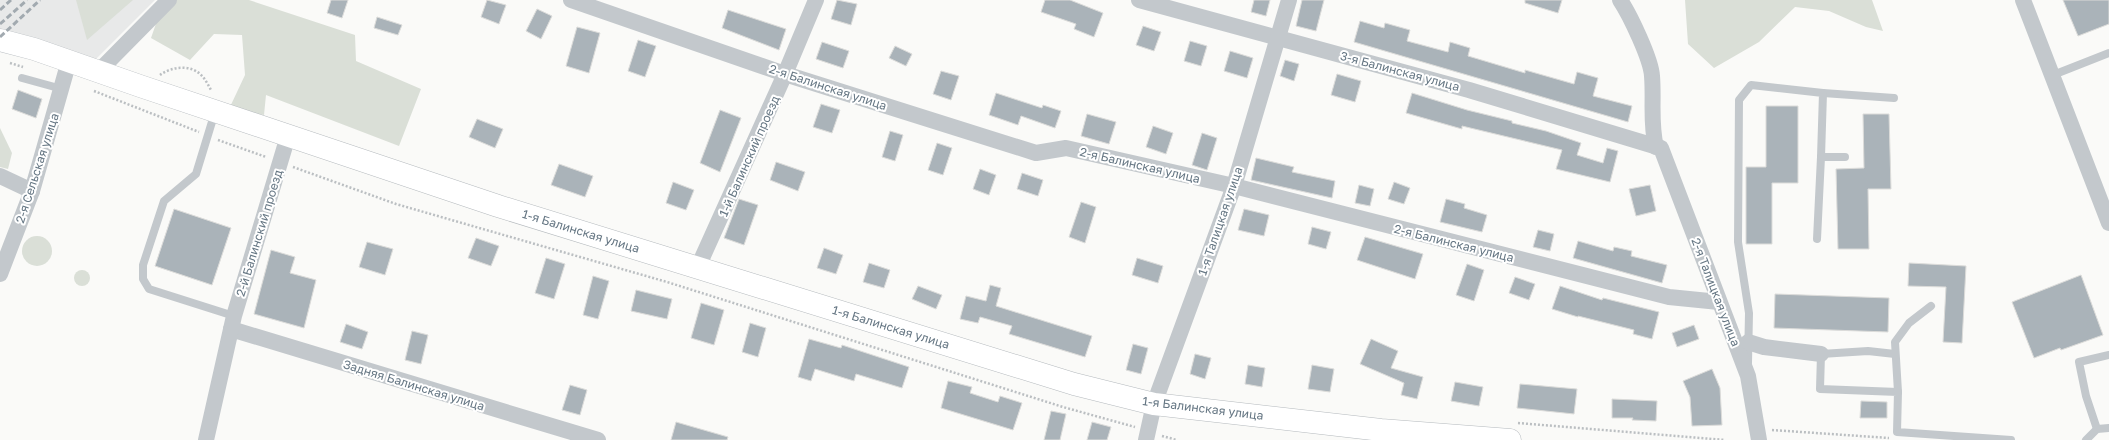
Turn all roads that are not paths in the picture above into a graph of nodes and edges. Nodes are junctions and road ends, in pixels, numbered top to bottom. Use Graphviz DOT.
graph roads {
  1 [pos="168,0"];
  2 [pos="571,0"];
  3 [pos="816,0"];
  4 [pos="1139,0"];
  5 [pos="1289,0"];
  6 [pos="1620,0"];
  7 [pos="2023,0"];
  8 [pos="1277,38"];
  9 [pos="0,40"];
  10 [pos="2109,53"];
  11 [pos="69,61"];
  12 [pos="785,74"];
  13 [pos="2053,75"];
  14 [pos="22,78"];
  15 [pos="96,81"];
  16 [pos="62,89"];
  17 [pos="1823,93"];
  18 [pos="1894,98"];
  19 [pos="216,112"];
  20 [pos="288,136"];
  21 [pos="1658,147"];
  22 [pos="1821,157"];
  23 [pos="1845,157"];
  24 [pos="0,176"];
  25 [pos="1234,186"];
  26 [pos="32,191"];
  27 [pos="2109,223"];
  28 [pos="1817,239"];
  29 [pos="698,267"];
  30 [pos="0,274"];
  31 [pos="1719,302"];
  32 [pos="1931,306"];
  33 [pos="233,323"];
  34 [pos="1748,342"];
  35 [pos="1821,354"];
  36 [pos="1895,354"];
  37 [pos="2109,355"];
  38 [pos="1748,376"];
  39 [pos="1898,392"];
  40 [pos="1154,404"];
  41 [pos="2097,428"];
  42 [pos="2109,428"];
  43 [pos="1510,431"];
  44 [pos="1147,436"];
  45 [pos="1758,438"];
  46 [pos="206,440"];
  47 [pos="598,440"];
  48 [pos="2011,440"];
  49 [pos="2086,440"];
  1 -- 15 [label="street"];
  2 -- 12 [label="street, 2-я Балинская улица"];
  3 -- 12 [label="street, 1-й Балинский проезд"];
  4 -- 8 [label="street, 3-я Балинская улица"];
  5 -- 8 [label="street, 1-я Талицкая улица"];
  6 -- 21 [label="street, 2-я Талицкая улица"];
  7 -- 13 [label="street"];
  8 -- 21 [label="street, 3-я Балинская улица"];
  8 -- 25 [label="street, 1-я Талицкая улица"];
  9 -- 11 [label="main road, 1-я Балинская улица"];
  10 -- 13 [label="lane"];
  11 -- 15 [label="main road, 1-я Балинская улица"];
  11 -- 16 [label="street, 2-я Сельская улица"];
  12 -- 25 [label="street, 2-я Балинская улица"];
  12 -- 29 [label="street, 1-й Балинский проезд"];
  13 -- 27 [label="street"];
  14 -- 16 [label="lane"];
  15 -- 19 [label="main road, 1-я Балинская улица"];
  16 -- 26 [label="street, 2-я Сельская улица"];
  17 -- 18 [label="lane"];
  17 -- 22 [label="lane"];
  17 -- 34 [label="lane"];
  19 -- 20 [label="main road, 1-я Балинская улица"];
  19 -- 33 [label="lane"];
  20 -- 29 [label="main road, 1-я Балинская улица"];
  20 -- 33 [label="street, 2-й Балинский проезд"];
  21 -- 31 [label="street, 2-я Талицкая улица"];
  22 -- 23 [label="lane"];
  22 -- 28 [label="lane"];
  24 -- 26 [label="street"];
  25 -- 31 [label="street, 2-я Балинская улица"];
  25 -- 40 [label="street, 1-я Талицкая улица"];
  26 -- 30 [label="street, 2-я Сельская улица"];
  29 -- 40 [label="main road, 1-я Балинская улица"];
  31 -- 38 [label="street, 2-я Талицкая улица"];
  32 -- 36 [label="lane"];
  33 -- 46 [label="street, 2-й Балинский проезд"];
  33 -- 47 [label="street, Задняя Балинская улица"];
  34 -- 35 [label="street"];
  34 -- 38 [label="lane"];
  35 -- 36 [label="lane"];
  35 -- 39 [label="lane"];
  36 -- 39 [label="lane"];
  37 -- 41 [label="lane"];
  38 -- 45 [label="street, 2-я Талицкая улица"];
  39 -- 48 [label="lane"];
  40 -- 43 [label="main road, 1-я Балинская улица"];
  40 -- 44 [label="street, 1-я Талицкая улица"];
  41 -- 42 [label="lane"];
  41 -- 49 [label="lane"];
}
